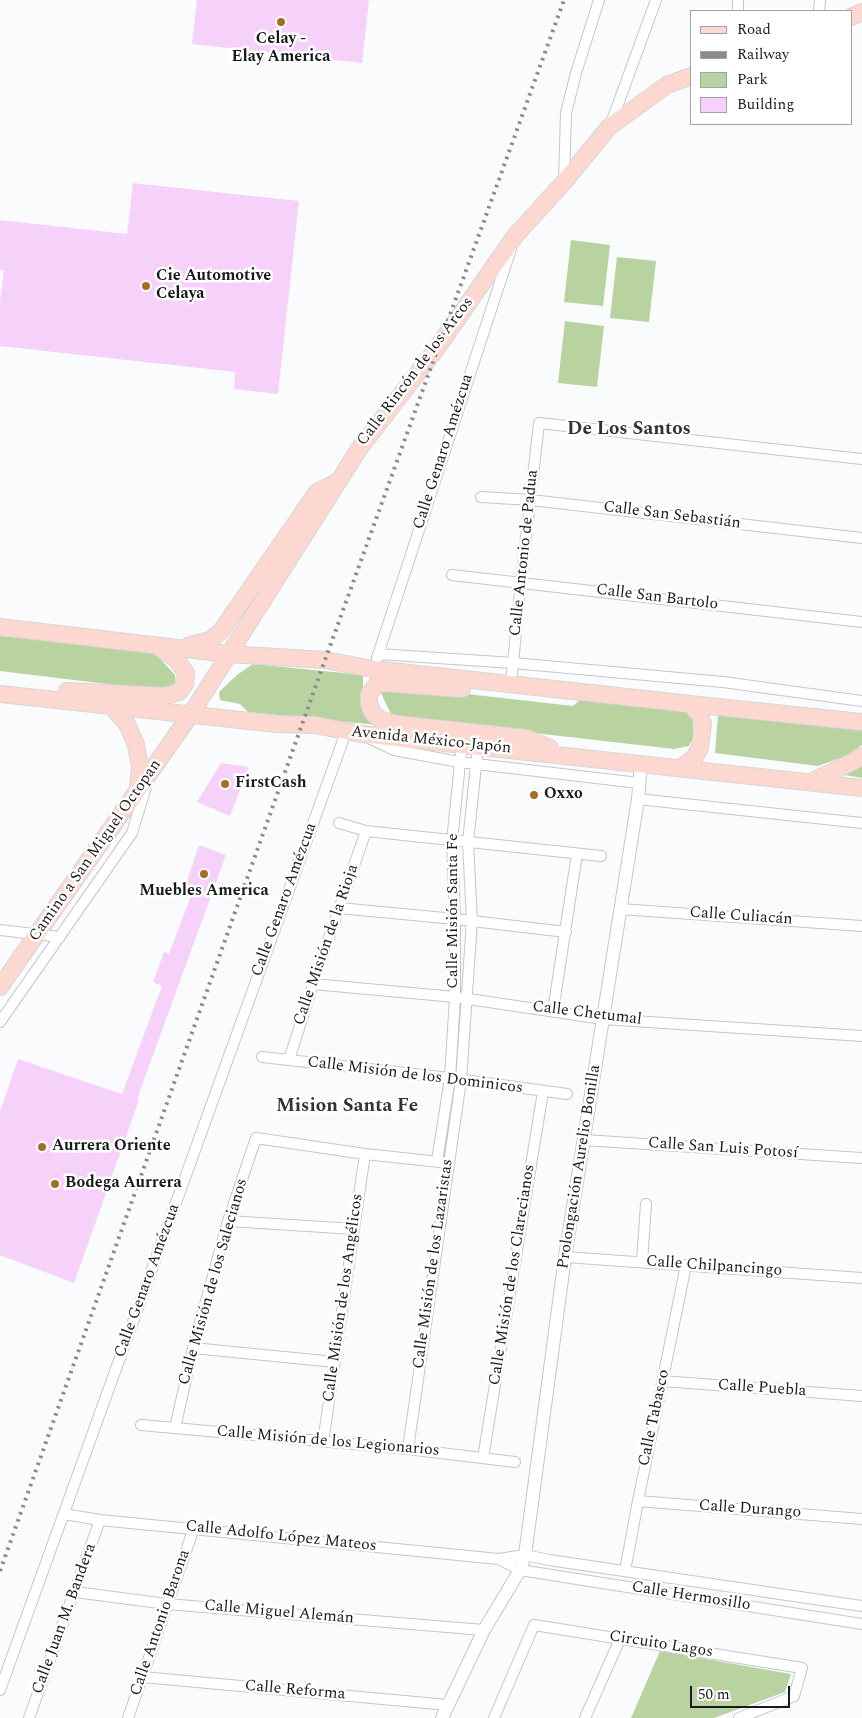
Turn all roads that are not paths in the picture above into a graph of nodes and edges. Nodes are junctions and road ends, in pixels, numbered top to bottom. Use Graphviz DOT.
graph roads {
  1 [pos="599,0"];
  2 [pos="656,0"];
  3 [pos="690,76"];
  4 [pos="609,126"];
  5 [pos="564,182"];
  6 [pos="515,236"];
  7 [pos="862,460"];
  8 [pos="339,481"];
  9 [pos="481,497"];
  10 [pos="531,500"];
  11 [pos="862,538"];
  12 [pos="452,575"];
  13 [pos="521,582"];
  14 [pos="862,622"];
  15 [pos="0,627"];
  16 [pos="148,644"];
  17 [pos="178,648"];
  18 [pos="228,654"];
  19 [pos="376,661"];
  20 [pos="513,663"];
  21 [pos="511,683"];
  22 [pos="576,692"];
  23 [pos="0,693"];
  24 [pos="862,701"];
  25 [pos="690,704"];
  26 [pos="111,706"];
  27 [pos="191,714"];
  28 [pos="862,722"];
  29 [pos="353,733"];
  30 [pos="470,745"];
  31 [pos="566,756"];
  32 [pos="862,756"];
  33 [pos="460,762"];
  34 [pos="477,764"];
  35 [pos="641,764"];
  36 [pos="680,768"];
  37 [pos="151,772"];
  38 [pos="810,782"];
  39 [pos="639,783"];
  40 [pos="862,788"];
  41 [pos="138,790"];
  42 [pos="638,799"];
  43 [pos="339,823"];
  44 [pos="862,823"];
  45 [pos="366,831"];
  46 [pos="452,841"];
  47 [pos="468,842"];
  48 [pos="577,854"];
  49 [pos="601,856"];
  50 [pos="339,908"];
  51 [pos="620,909"];
  52 [pos="456,919"];
  53 [pos="472,921"];
  54 [pos="862,926"];
  55 [pos="0,930"];
  56 [pos="566,932"];
  57 [pos="37,934"];
  58 [pos="60,936"];
  59 [pos="313,984"];
  60 [pos="0,987"];
  61 [pos="455,997"];
  62 [pos="466,998"];
  63 [pos="553,1011"];
  64 [pos="603,1019"];
  65 [pos="0,1022"];
  66 [pos="862,1036"];
  67 [pos="262,1057"];
  68 [pos="289,1060"];
  69 [pos="456,1079"];
  70 [pos="543,1092"];
  71 [pos="567,1094"];
  72 [pos="584,1140"];
  73 [pos="365,1154"];
  74 [pos="862,1158"];
  75 [pos="437,1161"];
  76 [pos="449,1163"];
  77 [pos="646,1204"];
  78 [pos="228,1221"];
  79 [pos="354,1229"];
  80 [pos="565,1256"];
  81 [pos="642,1262"];
  82 [pos="686,1265"];
  83 [pos="862,1278"];
  84 [pos="193,1348"];
  85 [pos="335,1362"];
  86 [pos="662,1381"];
  87 [pos="862,1396"];
  88 [pos="141,1425"];
  89 [pos="175,1428"];
  90 [pos="323,1442"];
  91 [pos="408,1449"];
  92 [pos="483,1458"];
  93 [pos="515,1462"];
  94 [pos="638,1501"];
  95 [pos="64,1514"];
  96 [pos="862,1519"];
  97 [pos="100,1520"];
  98 [pos="194,1528"];
  99 [pos="525,1555"];
  100 [pos="499,1560"];
  101 [pos="520,1570"];
  102 [pos="625,1571"];
  103 [pos="75,1592"];
  104 [pos="167,1604"];
  105 [pos="862,1606"];
  106 [pos="862,1624"];
  107 [pos="484,1630"];
  108 [pos="620,1639"];
  109 [pos="142,1677"];
  110 [pos="0,1690"];
  111 [pos="448,1705"];
  112 [pos="29,1718"];
  113 [pos="128,1718"];
  114 [pos="442,1718"];
  115 [pos="494,1718"];
  116 [pos="585,1718"];
  117 [pos="739,1718"];
  1 -- 5 [label="street"];
  2 -- 4 [label="street"];
  3 -- 4 [label="main road, Calle Rincón de los Arcos"];
  4 -- 5 [label="main road, Calle Rincón de los Arcos"];
  5 -- 6 [label="main road, Calle Rincón de los Arcos"];
  6 -- 8 [label="main road, Calle Rincón de los Arcos"];
  6 -- 19 [label="street, Calle Genaro Amézcua"];
  7 -- 10 [label="street, Calle Antonio de Padua"];
  8 -- 17 [label="main road"];
  8 -- 18 [label="main road, Calle Rincón de los Arcos"];
  9 -- 10 [label="street, Calle San Sebastián"];
  10 -- 11 [label="street, Calle San Sebastián"];
  10 -- 13 [label="street, Calle Antonio de Padua"];
  12 -- 13 [label="street, Calle San Bartolo"];
  13 -- 14 [label="street, Calle San Bartolo"];
  13 -- 20 [label="street, Calle Antonio de Padua"];
  15 -- 16 [label="main road"];
  16 -- 17 [label="main road"];
  16 -- 23 [label="main road"];
  17 -- 18 [label="main road"];
  18 -- 19 [label="main road"];
  18 -- 27 [label="main road, Calle Rincón de los Arcos"];
  19 -- 20 [label="street"];
  19 -- 21 [label="main road"];
  20 -- 21 [label="street, Calle Antonio de Padua"];
  20 -- 24 [label="street"];
  21 -- 22 [label="main road"];
  22 -- 25 [label="main road"];
  22 -- 31 [label="main road"];
  23 -- 26 [label="main road, Avenida México-Japón"];
  25 -- 28 [label="main road"];
  25 -- 36 [label="main road"];
  26 -- 27 [label="main road, Avenida México-Japón"];
  26 -- 41 [label="main road"];
  27 -- 29 [label="main road, Avenida México-Japón"];
  27 -- 37 [label="main road, Camino a San Miguel Octopan"];
  29 -- 30 [label="main road, Avenida México-Japón"];
  29 -- 33 [label="street"];
  29 -- 95 [label="street, Calle Genaro Amézcua"];
  30 -- 31 [label="main road, Avenida México-Japón"];
  30 -- 33 [label="street, Calle Misión Santa Fe"];
  30 -- 34 [label="street, Calle Misión Santa Fe"];
  31 -- 35 [label="main road, Avenida México-Japón"];
  32 -- 38 [label="main road"];
  33 -- 34 [label="street"];
  33 -- 46 [label="street, Calle Misión Santa Fe"];
  34 -- 39 [label="street"];
  34 -- 47 [label="street, Calle Misión Santa Fe"];
  35 -- 36 [label="main road, Avenida México-Japón"];
  35 -- 39 [label="street, Prolongación Aurelio Bonilla"];
  36 -- 38 [label="main road, Avenida México-Japón"];
  37 -- 41 [label="main road, Camino a San Miguel Octopan"];
  37 -- 58 [label="street"];
  38 -- 40 [label="main road, Avenida México-Japón"];
  39 -- 42 [label="street, Prolongación Aurelio Bonilla"];
  41 -- 57 [label="main road, Camino a San Miguel Octopan"];
  42 -- 44 [label="street"];
  42 -- 51 [label="street, Prolongación Aurelio Bonilla"];
  43 -- 45 [label="street"];
  45 -- 46 [label="street"];
  45 -- 50 [label="street, Calle Misión de la Rioja"];
  46 -- 47 [label="street"];
  46 -- 52 [label="street, Calle Misión Santa Fe"];
  47 -- 48 [label="street"];
  47 -- 53 [label="street, Calle Misión Santa Fe"];
  48 -- 49 [label="street"];
  48 -- 56 [label="street"];
  50 -- 52 [label="street"];
  50 -- 59 [label="street, Calle Misión de la Rioja"];
  51 -- 54 [label="street, Calle Culiacán"];
  51 -- 64 [label="street, Prolongación Aurelio Bonilla"];
  52 -- 53 [label="street"];
  52 -- 61 [label="street, Calle Misión Santa Fe"];
  53 -- 56 [label="street"];
  53 -- 62 [label="street, Calle Misión Santa Fe"];
  55 -- 57 [label="street"];
  56 -- 63 [label="street"];
  57 -- 58 [label="street"];
  57 -- 60 [label="main road, Camino a San Miguel Octopan"];
  58 -- 65 [label="street"];
  59 -- 61 [label="street, Calle Chetumal"];
  59 -- 68 [label="street, Calle Misión de la Rioja"];
  61 -- 62 [label="street, Calle Chetumal"];
  61 -- 69 [label="street, Calle Misión Santa Fe"];
  62 -- 63 [label="street, Calle Chetumal"];
  62 -- 69 [label="street, Calle Misión Santa Fe"];
  63 -- 64 [label="street, Calle Chetumal"];
  64 -- 66 [label="street, Calle Chetumal"];
  64 -- 72 [label="street, Prolongación Aurelio Bonilla"];
  67 -- 68 [label="street, Calle Misión de los Dominicos"];
  68 -- 69 [label="street, Calle Misión de los Dominicos"];
  69 -- 70 [label="street, Calle Misión de los Dominicos"];
  69 -- 75 [label="street, Calle Misión de los Lazaristas"];
  69 -- 76 [label="street, Calle Misión de los Lazaristas"];
  70 -- 71 [label="street, Calle Misión de los Dominicos"];
  70 -- 92 [label="street, Calle Misión de los Clarecianos"];
  72 -- 74 [label="street, Calle San Luis Potosí"];
  72 -- 80 [label="street, Prolongación Aurelio Bonilla"];
  73 -- 75 [label="street"];
  73 -- 78 [label="street, Calle Misión de los Salecianos"];
  73 -- 79 [label="street, Calle Misión de los Angélicos"];
  75 -- 76 [label="street"];
  76 -- 91 [label="street, Calle Misión de los Lazaristas"];
  77 -- 81 [label="street"];
  78 -- 79 [label="street"];
  78 -- 84 [label="street, Calle Misión de los Salecianos"];
  79 -- 85 [label="street, Calle Misión de los Angélicos"];
  80 -- 81 [label="street, Calle Chilpancingo"];
  80 -- 99 [label="street, Prolongación Aurelio Bonilla"];
  81 -- 82 [label="street, Calle Chilpancingo"];
  82 -- 83 [label="street, Calle Chilpancingo"];
  82 -- 86 [label="street, Calle Tabasco"];
  84 -- 85 [label="street"];
  84 -- 89 [label="street, Calle Misión de los Salecianos"];
  85 -- 90 [label="street, Calle Misión de los Angélicos"];
  86 -- 87 [label="street, Calle Puebla"];
  86 -- 94 [label="street, Calle Tabasco"];
  88 -- 89 [label="street, Calle Misión de los Legionarios"];
  89 -- 90 [label="street, Calle Misión de los Legionarios"];
  90 -- 91 [label="street, Calle Misión de los Legionarios"];
  91 -- 92 [label="street, Calle Misión de los Legionarios"];
  92 -- 93 [label="street, Calle Misión de los Legionarios"];
  94 -- 96 [label="street, Calle Durango"];
  94 -- 102 [label="street, Calle Tabasco"];
  95 -- 97 [label="street, Calle Adolfo López Mateos"];
  95 -- 110 [label="street, Calle Genaro Amézcua"];
  97 -- 98 [label="street, Calle Adolfo López Mateos"];
  97 -- 103 [label="street, Calle Juan M. Bandera"];
  98 -- 100 [label="street, Calle Adolfo López Mateos"];
  98 -- 104 [label="street, Calle Antonio Barona"];
  99 -- 100 [label="street, Calle Adolfo López Mateos"];
  99 -- 101 [label="street, Prolongación Aurelio Bonilla"];
  99 -- 102 [label="street, Calle Hermosillo"];
  100 -- 101 [label="street, Calle Adolfo López Mateos"];
  101 -- 106 [label="street, Calle Hermosillo"];
  101 -- 107 [label="street, Prolongación Aurelio Bonilla"];
  102 -- 105 [label="street, Calle Hermosillo"];
  103 -- 104 [label="street, Calle Miguel Alemán"];
  103 -- 112 [label="street, Calle Juan M. Bandera"];
  104 -- 107 [label="street, Calle Miguel Alemán"];
  104 -- 109 [label="street, Calle Antonio Barona"];
  107 -- 111 [label="street, Prolongación Aurelio Bonilla"];
  108 -- 115 [label="street, Circuito Lagos"];
  108 -- 116 [label="street"];
  108 -- 117 [label="street, Circuito Lagos"];
  109 -- 111 [label="street, Calle Reforma"];
  109 -- 113 [label="street, Calle Antonio Barona"];
  111 -- 114 [label="street, Prolongación Aurelio Bonilla"];
}
